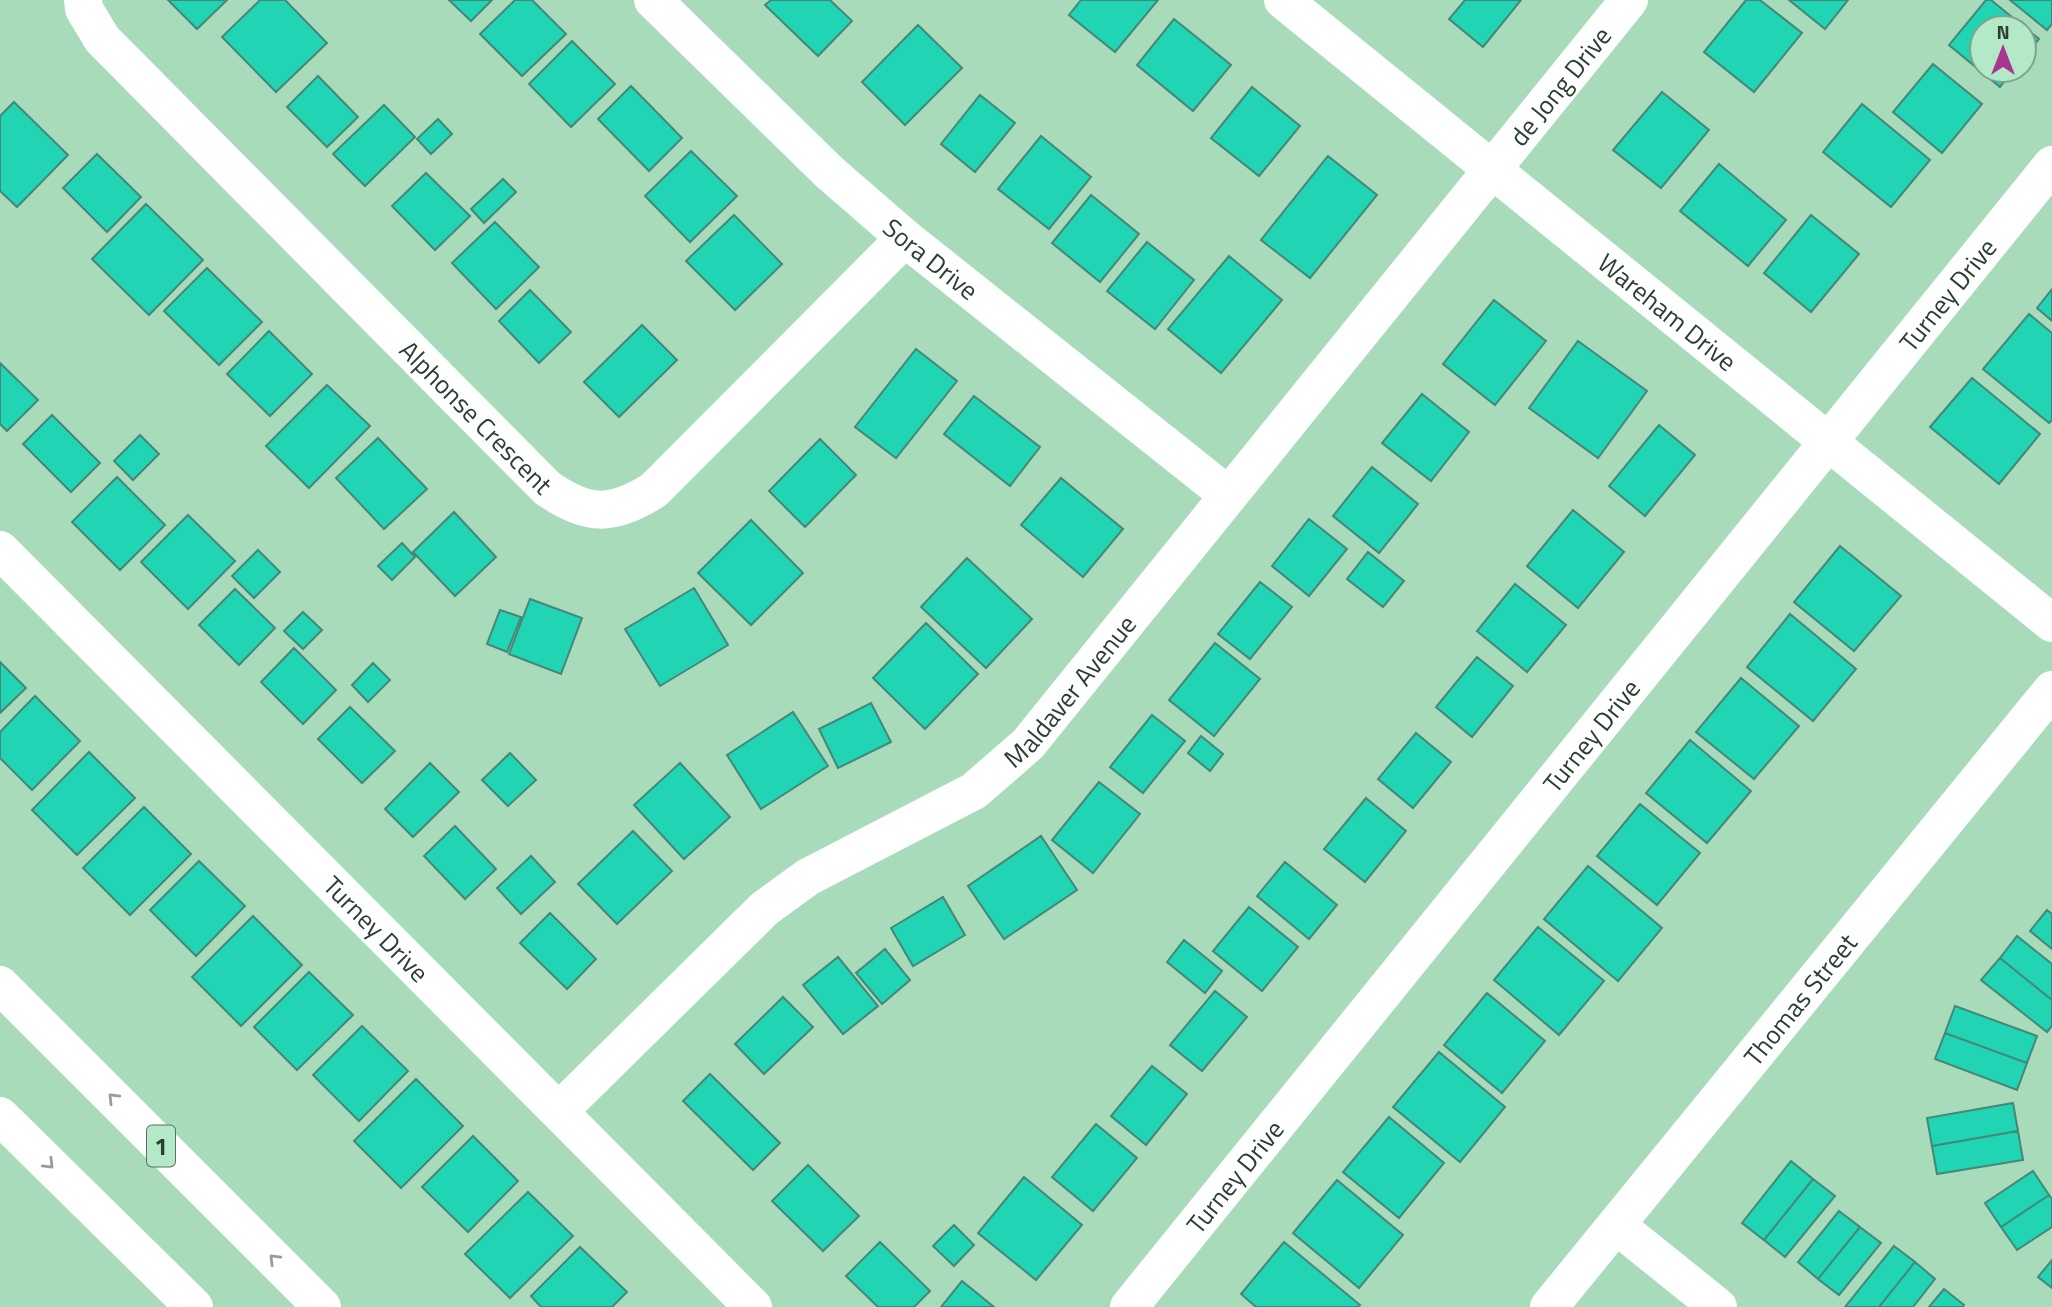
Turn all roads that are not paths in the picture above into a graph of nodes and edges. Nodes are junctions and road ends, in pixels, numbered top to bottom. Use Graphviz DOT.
graph roads {
  1 [pos="83,0"];
  2 [pos="653,0"];
  3 [pos="1283,0"];
  4 [pos="1629,0"];
  5 [pos="2052,164"];
  6 [pos="1490,170"];
  7 [pos="905,238"];
  8 [pos="1829,441"];
  9 [pos="1228,495"];
  10 [pos="0,550"];
  11 [pos="2052,623"];
  12 [pos="2052,690"];
  13 [pos="0,985"];
  14 [pos="559,1111"];
  15 [pos="0,1116"];
  16 [pos="1616,1224"];
  17 [pos="194,1307"];
  18 [pos="322,1307"];
  19 [pos="753,1307"];
  20 [pos="1129,1307"];
  21 [pos="1549,1307"];
  22 [pos="1718,1307"];
  1 -- 7 [label="street, Alphonse Crescent"];
  2 -- 7 [label="street, Sora Drive"];
  3 -- 6 [label="street, Wareham Drive"];
  4 -- 6 [label="street, de Jong Drive"];
  5 -- 8 [label="street, Turney Drive"];
  6 -- 8 [label="street, Wareham Drive"];
  6 -- 9 [label="street, Maldaver Avenue"];
  7 -- 9 [label="street, Sora Drive"];
  8 -- 11 [label="street, Wareham Drive"];
  8 -- 20 [label="street, Turney Drive"];
  9 -- 14 [label="street, Maldaver Avenue"];
  10 -- 14 [label="street, Turney Drive"];
  12 -- 16 [label="street, Thomas Street"];
  18 -- 13 [label="street, 1, one-way"];
  14 -- 19 [label="street, Turney Drive"];
  15 -- 17 [label="street, one-way"];
  16 -- 21 [label="street, Thomas Street"];
  16 -- 22 [label="street"];
}
